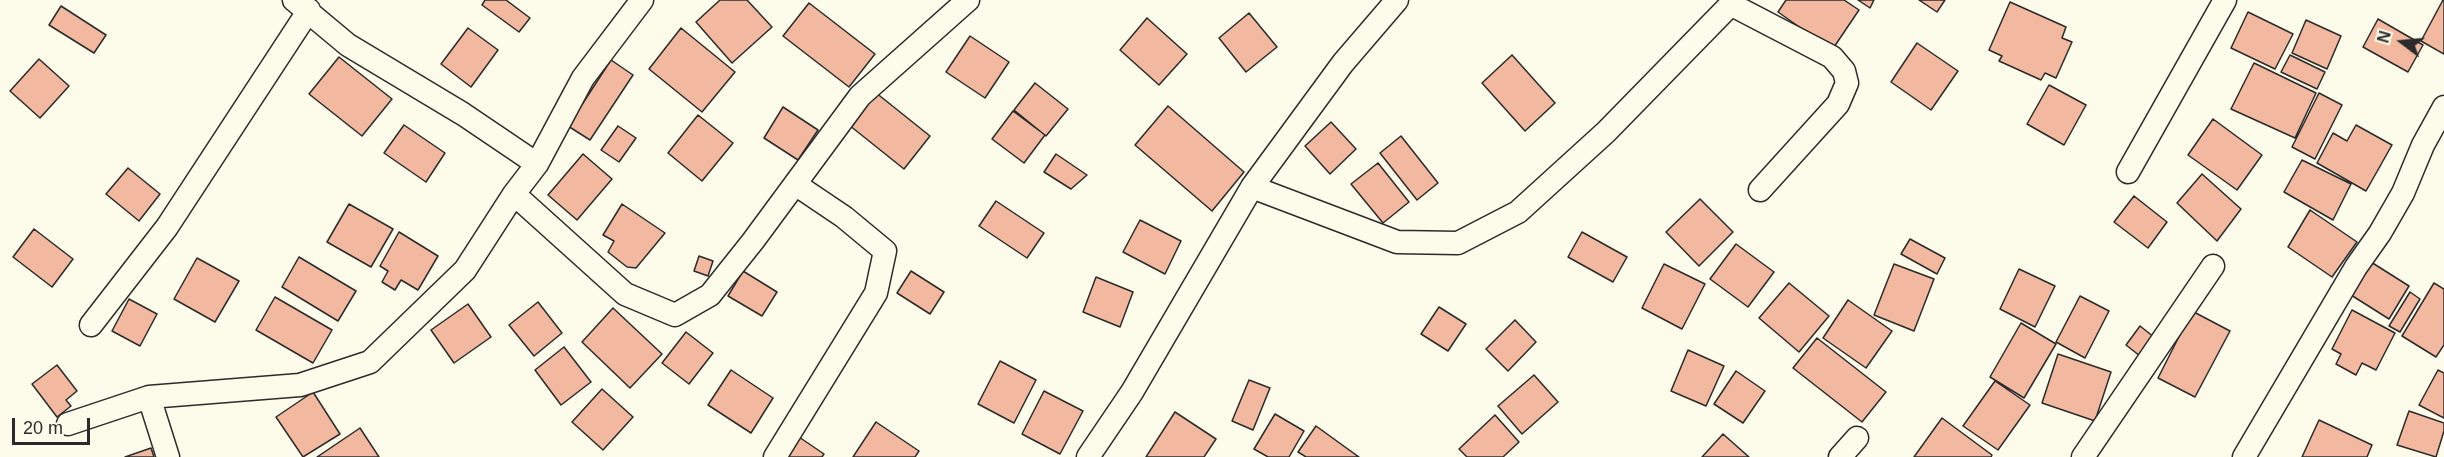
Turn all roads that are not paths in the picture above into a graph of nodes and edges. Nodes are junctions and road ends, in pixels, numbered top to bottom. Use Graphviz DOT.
graph roads {
  1 [pos="642,0"];
  2 [pos="968,0"];
  3 [pos="1397,0"];
  4 [pos="2225,0"];
  5 [pos="1734,3"];
  6 [pos="301,5"];
  7 [pos="2444,107"];
  8 [pos="537,164"];
  9 [pos="2128,172"];
  10 [pos="795,184"];
  11 [pos="1252,187"];
  12 [pos="1760,190"];
  13 [pos="514,194"];
  14 [pos="2212,266"];
  15 [pos="91,325"];
  16 [pos="149,398"];
  17 [pos="68,424"];
  18 [pos="1857,438"];
  19 [pos="168,457"];
  20 [pos="775,457"];
  21 [pos="1088,457"];
  22 [pos="1840,457"];
  23 [pos="2083,457"];
  24 [pos="2244,457"];
  1 -- 8 [label="street"];
  2 -- 10 [label="street"];
  3 -- 11 [label="street"];
  4 -- 9 [label="street"];
  5 -- 11 [label="street"];
  5 -- 12 [label="street"];
  6 -- 8 [label="street"];
  6 -- 15 [label="street"];
  7 -- 24 [label="street"];
  8 -- 13 [label="street"];
  10 -- 13 [label="street"];
  10 -- 20 [label="street"];
  11 -- 21 [label="street"];
  13 -- 16 [label="street"];
  14 -- 23 [label="street"];
  16 -- 17 [label="street"];
  16 -- 19 [label="street"];
  18 -- 22 [label="street"];
}
